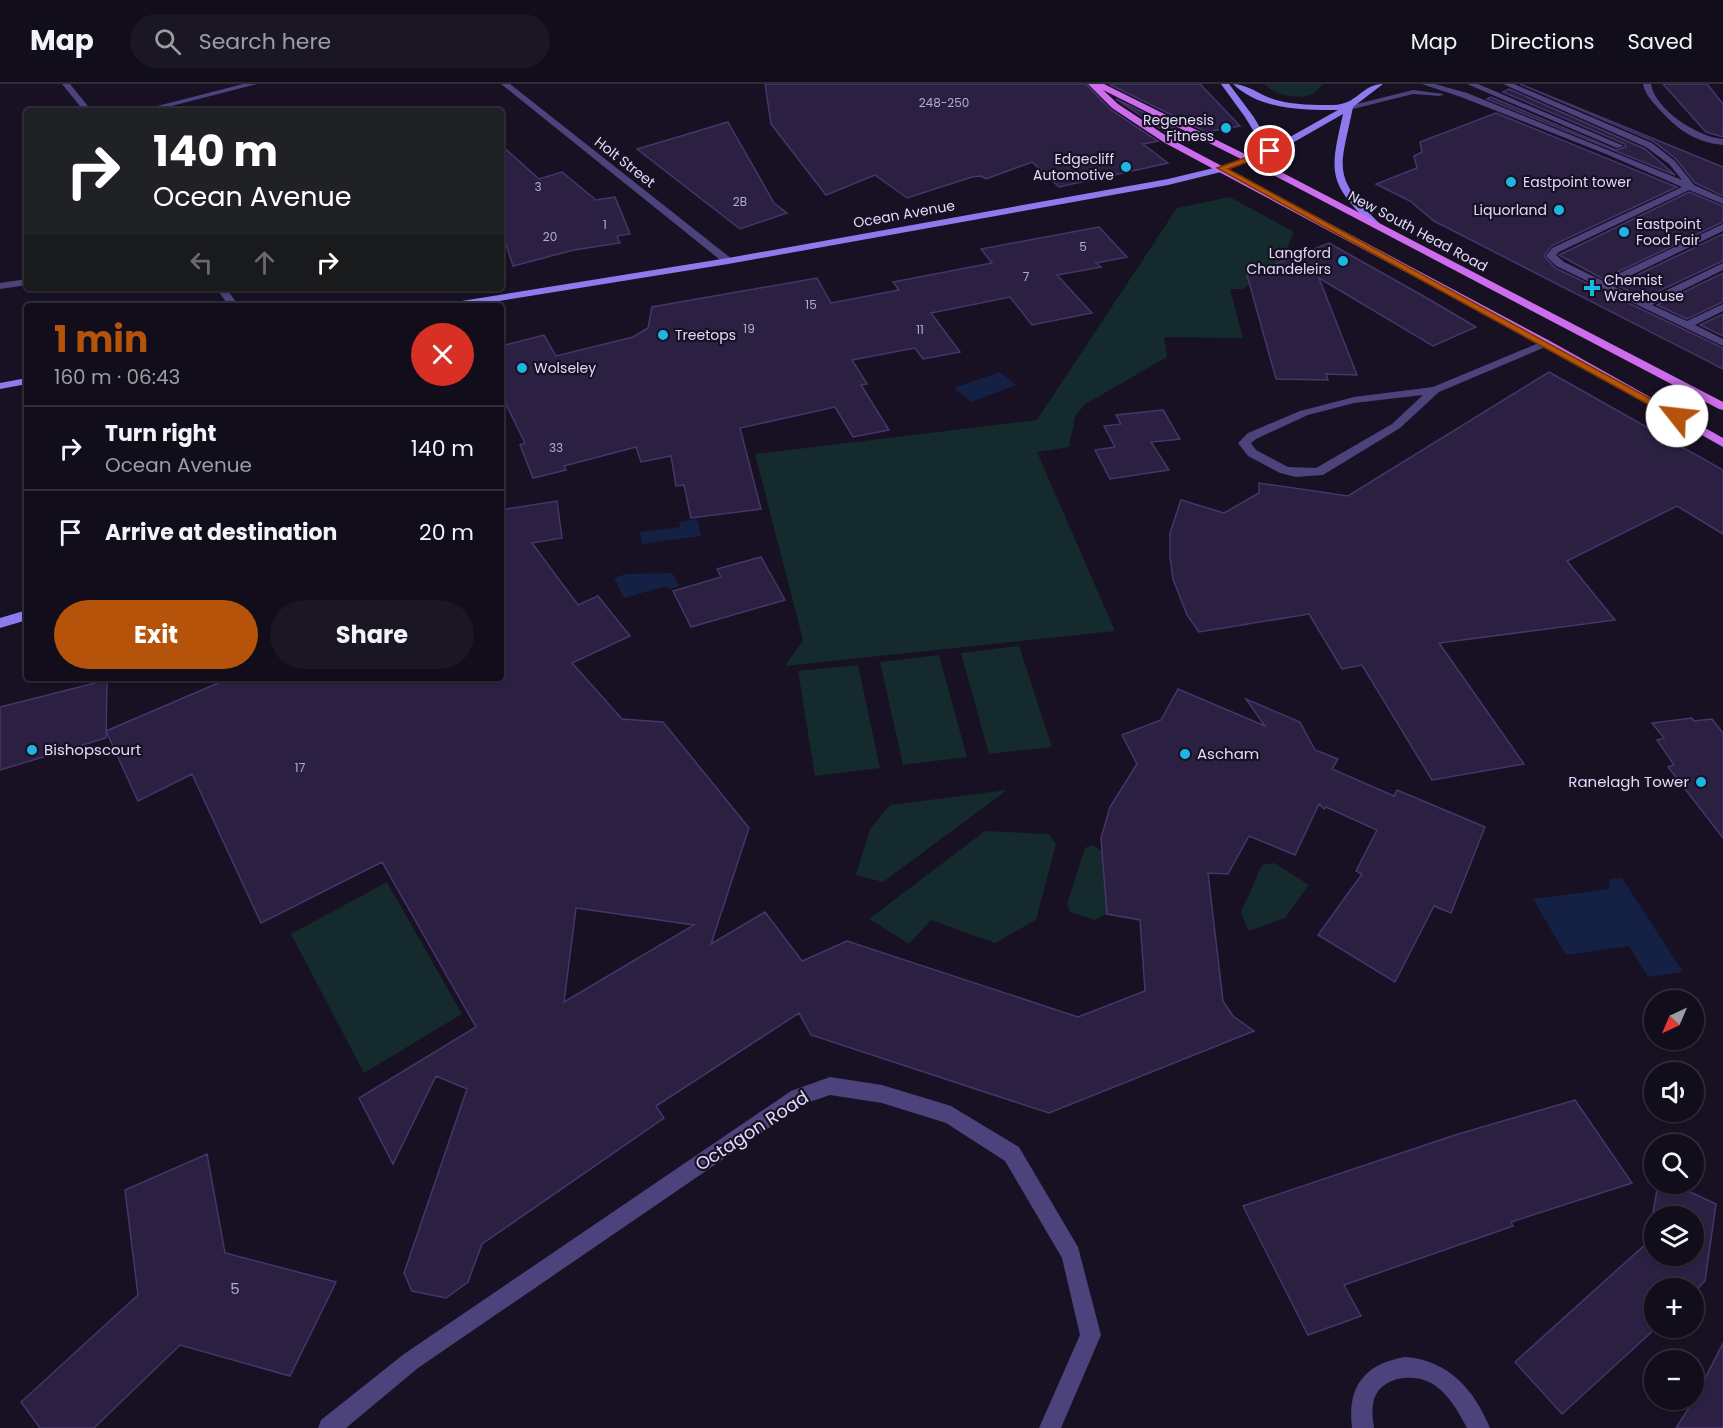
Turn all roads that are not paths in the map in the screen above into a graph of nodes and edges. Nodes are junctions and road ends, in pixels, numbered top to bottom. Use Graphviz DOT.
graph roads {
  1 [pos="66,84"];
  2 [pos="253,84"];
  3 [pos="506,84"];
  4 [pos="1092,84"];
  5 [pos="1098,84"];
  6 [pos="1225,84"];
  7 [pos="1237,84"];
  8 [pos="1379,84"];
  9 [pos="1426,84"];
  10 [pos="1471,84"];
  11 [pos="1507,84"];
  12 [pos="1647,84"];
  13 [pos="1475,100"];
  14 [pos="1349,107"];
  15 [pos="86,108"];
  16 [pos="154,108"];
  17 [pos="1723,142"];
  18 [pos="1270,151"];
  19 [pos="1249,159"];
  20 [pos="1222,168"];
  21 [pos="1690,186"];
  22 [pos="1723,201"];
  23 [pos="1377,226"];
  24 [pos="1723,227"];
  25 [pos="728,261"];
  26 [pos="1723,266"];
  27 [pos="24,282"];
  28 [pos="1602,285"];
  29 [pos="0,286"];
  30 [pos="222,291"];
  31 [pos="232,303"];
  32 [pos="468,303"];
  33 [pos="1644,305"];
  34 [pos="1723,307"];
  35 [pos="1686,326"];
  36 [pos="1723,343"];
  37 [pos="1546,344"];
  38 [pos="24,382"];
  39 [pos="0,386"];
  40 [pos="1435,390"];
  41 [pos="1723,407"];
  42 [pos="1723,443"];
  43 [pos="24,616"];
  44 [pos="0,623"];
  45 [pos="329,1428"];
  46 [pos="1050,1428"];
  47 [pos="1363,1428"];
  48 [pos="1479,1428"];
  1 -- 15 [label="street"];
  2 -- 16 [label="street"];
  3 -- 25 [label="street, Holt Street"];
  4 -- 20 [label="main road"];
  5 -- 19 [label="main road, New South Head Road"];
  6 -- 18 [label="street"];
  7 -- 14 [label="street"];
  8 -- 14 [label="street, Ocean Avenue"];
  9 -- 13 [label="street"];
  10 -- 21 [label="street"];
  11 -- 21 [label="street"];
  12 -- 17 [label="street"];
  13 -- 14 [label="street"];
  13 -- 21 [label="street"];
  14 -- 18 [label="street, Ocean Avenue"];
  14 -- 23 [label="street"];
  18 -- 19 [label="street, Ocean Avenue"];
  19 -- 20 [label="main road, Ocean Avenue"];
  19 -- 23 [label="main road, New South Head Road"];
  20 -- 25 [label="street, Ocean Avenue"];
  20 -- 37 [label="main road"];
  21 -- 22 [label="street"];
  21 -- 28 [label="street"];
  23 -- 41 [label="main road, New South Head Road"];
  24 -- 28 [label="street"];
  25 -- 32 [label="street, Ocean Avenue"];
  26 -- 33 [label="street"];
  27 -- 29 [label="street"];
  28 -- 33 [label="street"];
  30 -- 31 [label="street"];
  33 -- 35 [label="street"];
  34 -- 35 [label="street"];
  35 -- 36 [label="street"];
  37 -- 40 [label="street"];
  37 -- 42 [label="main road"];
  38 -- 39 [label="street"];
  40 -- 40 [label="street"];
  43 -- 44 [label="street"];
  45 -- 46 [label="street, Octagon Road"];
  47 -- 48 [label="street"];
}
